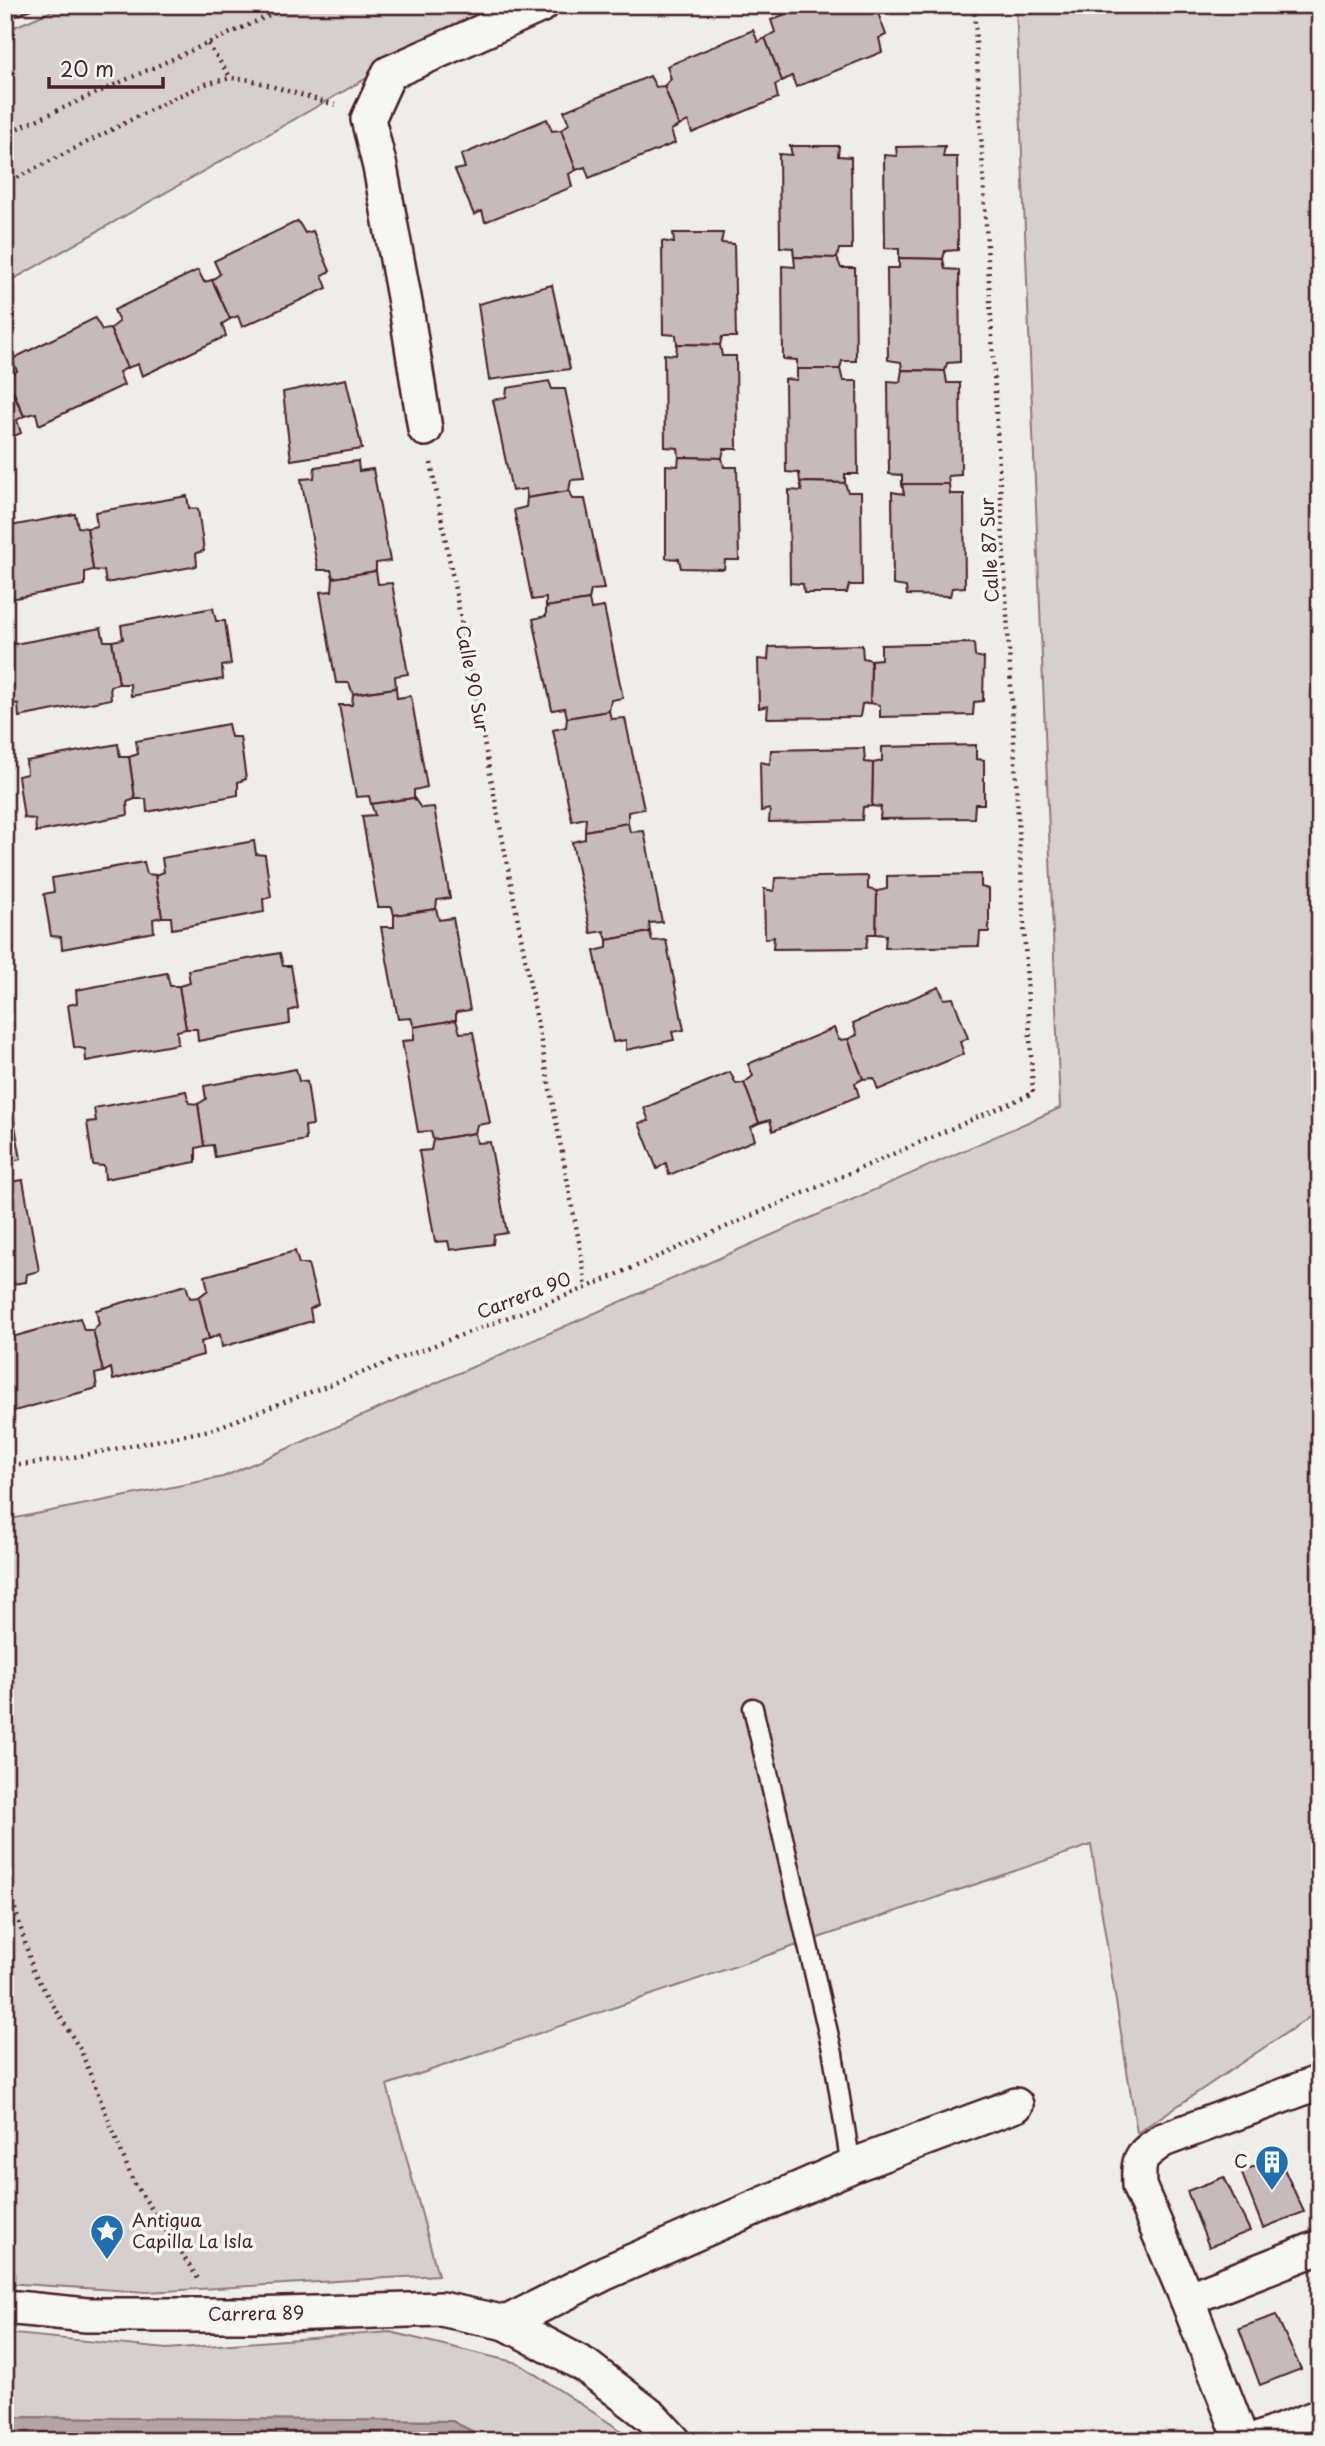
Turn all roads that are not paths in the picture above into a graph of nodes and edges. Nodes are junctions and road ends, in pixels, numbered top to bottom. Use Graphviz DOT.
graph roads {
  1 [pos="542,5"];
  2 [pos="425,429"];
  3 [pos="753,1708"];
  4 [pos="1320,2082"];
  5 [pos="1016,2105"];
  6 [pos="851,2166"];
  7 [pos="1320,2247"];
  8 [pos="1187,2299"];
  9 [pos="5,2307"];
  10 [pos="506,2323"];
  11 [pos="1320,2416"];
  12 [pos="674,2441"];
  13 [pos="1242,2441"];
  14 [pos="1254,2441"];
  1 -- 2 [label="street"];
  3 -- 6 [label="lane"];
  4 -- 8 [label="street"];
  5 -- 6 [label="street"];
  6 -- 10 [label="street"];
  7 -- 8 [label="street"];
  8 -- 13 [label="street"];
  9 -- 10 [label="street, Carrera 89"];
  10 -- 12 [label="street, Carrera 89"];
  11 -- 14 [label="street"];
}
